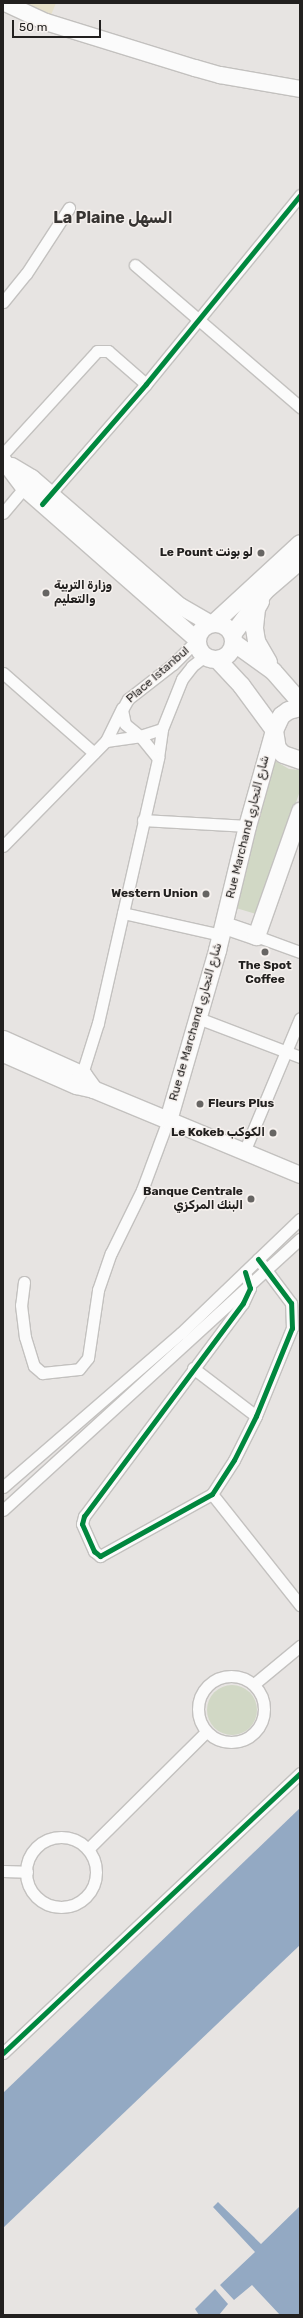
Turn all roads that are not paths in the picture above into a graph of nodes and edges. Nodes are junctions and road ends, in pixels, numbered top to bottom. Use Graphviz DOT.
graph roads {
  1 [pos="5,3"];
  2 [pos="300,89"];
  3 [pos="300,195"];
  4 [pos="69,208"];
  5 [pos="136,265"];
  6 [pos="3,302"];
  7 [pos="199,317"];
  8 [pos="146,384"];
  9 [pos="300,406"];
  10 [pos="4,459"];
  11 [pos="28,483"];
  12 [pos="46,499"];
  13 [pos="3,513"];
  14 [pos="300,543"];
  15 [pos="300,560"];
  16 [pos="266,590"];
  17 [pos="211,623"];
  18 [pos="232,638"];
  19 [pos="197,640"];
  20 [pos="211,657"];
  21 [pos="173,664"];
  22 [pos="273,671"];
  23 [pos="3,673"];
  24 [pos="182,679"];
  25 [pos="293,685"];
  26 [pos="300,702"];
  27 [pos="124,704"];
  28 [pos="300,707"];
  29 [pos="162,729"];
  30 [pos="274,730"];
  31 [pos="140,736"];
  32 [pos="106,741"];
  33 [pos="94,753"];
  34 [pos="158,758"];
  35 [pos="300,760"];
  36 [pos="300,812"];
  37 [pos="143,820"];
  38 [pos="247,826"];
  39 [pos="296,837"];
  40 [pos="3,846"];
  41 [pos="123,913"];
  42 [pos="223,930"];
  43 [pos="256,936"];
  44 [pos="300,952"];
  45 [pos="198,1018"];
  46 [pos="300,1018"];
  47 [pos="3,1039"];
  48 [pos="287,1051"];
  49 [pos="3,1053"];
  50 [pos="300,1058"];
  51 [pos="80,1080"];
  52 [pos="168,1120"];
  53 [pos="244,1152"];
  54 [pos="300,1175"];
  55 [pos="300,1219"];
  56 [pos="300,1239"];
  57 [pos="258,1259"];
  58 [pos="266,1270"];
  59 [pos="245,1272"];
  60 [pos="24,1282"];
  61 [pos="250,1284"];
  62 [pos="296,1328"];
  63 [pos="192,1368"];
  64 [pos="256,1416"];
  65 [pos="3,1487"];
  66 [pos="212,1494"];
  67 [pos="3,1510"];
  68 [pos="300,1605"];
  69 [pos="300,1646"];
  70 [pos="254,1684"];
  71 [pos="206,1732"];
  72 [pos="300,1773"];
  73 [pos="88,1849"];
  74 [pos="3,1871"];
  75 [pos="27,1872"];
  76 [pos="3,2054"];
  1 -- 2 [label="main road"];
  3 -- 7 [label="street"];
  4 -- 6 [label="street"];
  5 -- 7 [label="street"];
  7 -- 8 [label="street"];
  7 -- 9 [label="street"];
  8 -- 10 [label="street"];
  8 -- 12 [label="street"];
  10 -- 11 [label="main road"];
  11 -- 12 [label="main road"];
  11 -- 13 [label="street"];
  12 -- 17 [label="main road"];
  12 -- 19 [label="main road"];
  14 -- 17 [label="main road"];
  15 -- 16 [label="main road"];
  16 -- 18 [label="main road"];
  16 -- 22 [label="main road"];
  17 -- 18 [label="main road"];
  17 -- 19 [label="main road"];
  18 -- 20 [label="main road"];
  18 -- 22 [label="main road"];
  19 -- 20 [label="main road"];
  19 -- 21 [label="street, Place Istanbul"];
  20 -- 24 [label="street, Place Istanbul"];
  20 -- 30 [label="main road"];
  21 -- 24 [label="street"];
  21 -- 27 [label="street, Place Istanbul"];
  22 -- 25 [label="main road"];
  23 -- 33 [label="street"];
  24 -- 29 [label="street, Place Istanbul"];
  25 -- 26 [label="main road"];
  27 -- 31 [label="street, Place Istanbul"];
  27 -- 32 [label="street"];
  28 -- 30 [label="main road, Rue Marchand شارع التجاري"];
  29 -- 31 [label="street"];
  29 -- 34 [label="street, Place Istanbul"];
  30 -- 35 [label="main road"];
  30 -- 38 [label="main road, Rue Marchand شارع التجاري"];
  31 -- 32 [label="street"];
  31 -- 34 [label="street, Place Istanbul"];
  32 -- 33 [label="street"];
  33 -- 40 [label="street"];
  34 -- 37 [label="street, Place Istanbul"];
  36 -- 39 [label="main road"];
  37 -- 38 [label="street"];
  37 -- 41 [label="street, Place Istanbul"];
  38 -- 42 [label="main road, Rue Marchand شارع التجاري"];
  39 -- 43 [label="main road"];
  41 -- 42 [label="street"];
  41 -- 51 [label="street, Place Istanbul"];
  42 -- 43 [label="main road"];
  42 -- 45 [label="main road, Rue de Marchand شارع التجاري"];
  43 -- 44 [label="street"];
  45 -- 48 [label="street"];
  45 -- 52 [label="main road, Rue de Marchand شارع التجاري"];
  46 -- 48 [label="street"];
  47 -- 51 [label="main road"];
  48 -- 50 [label="street"];
  48 -- 53 [label="street"];
  49 -- 51 [label="main road"];
  51 -- 52 [label="main road"];
  52 -- 53 [label="main road"];
  52 -- 60 [label="street"];
  53 -- 54 [label="main road"];
  55 -- 57 [label="street"];
  56 -- 58 [label="street"];
  57 -- 58 [label="street"];
  57 -- 59 [label="street"];
  58 -- 61 [label="street"];
  58 -- 62 [label="street"];
  59 -- 61 [label="street"];
  59 -- 65 [label="street"];
  61 -- 63 [label="street"];
  61 -- 67 [label="street"];
  62 -- 64 [label="street"];
  63 -- 64 [label="street"];
  63 -- 66 [label="street"];
  64 -- 66 [label="street"];
  66 -- 68 [label="street"];
  69 -- 70 [label="street"];
  70 -- 71 [label="street"];
  70 -- 71 [label="street"];
  71 -- 73 [label="street"];
  72 -- 76 [label="street"];
  73 -- 75 [label="street"];
  73 -- 75 [label="street"];
  74 -- 75 [label="street"];
}
